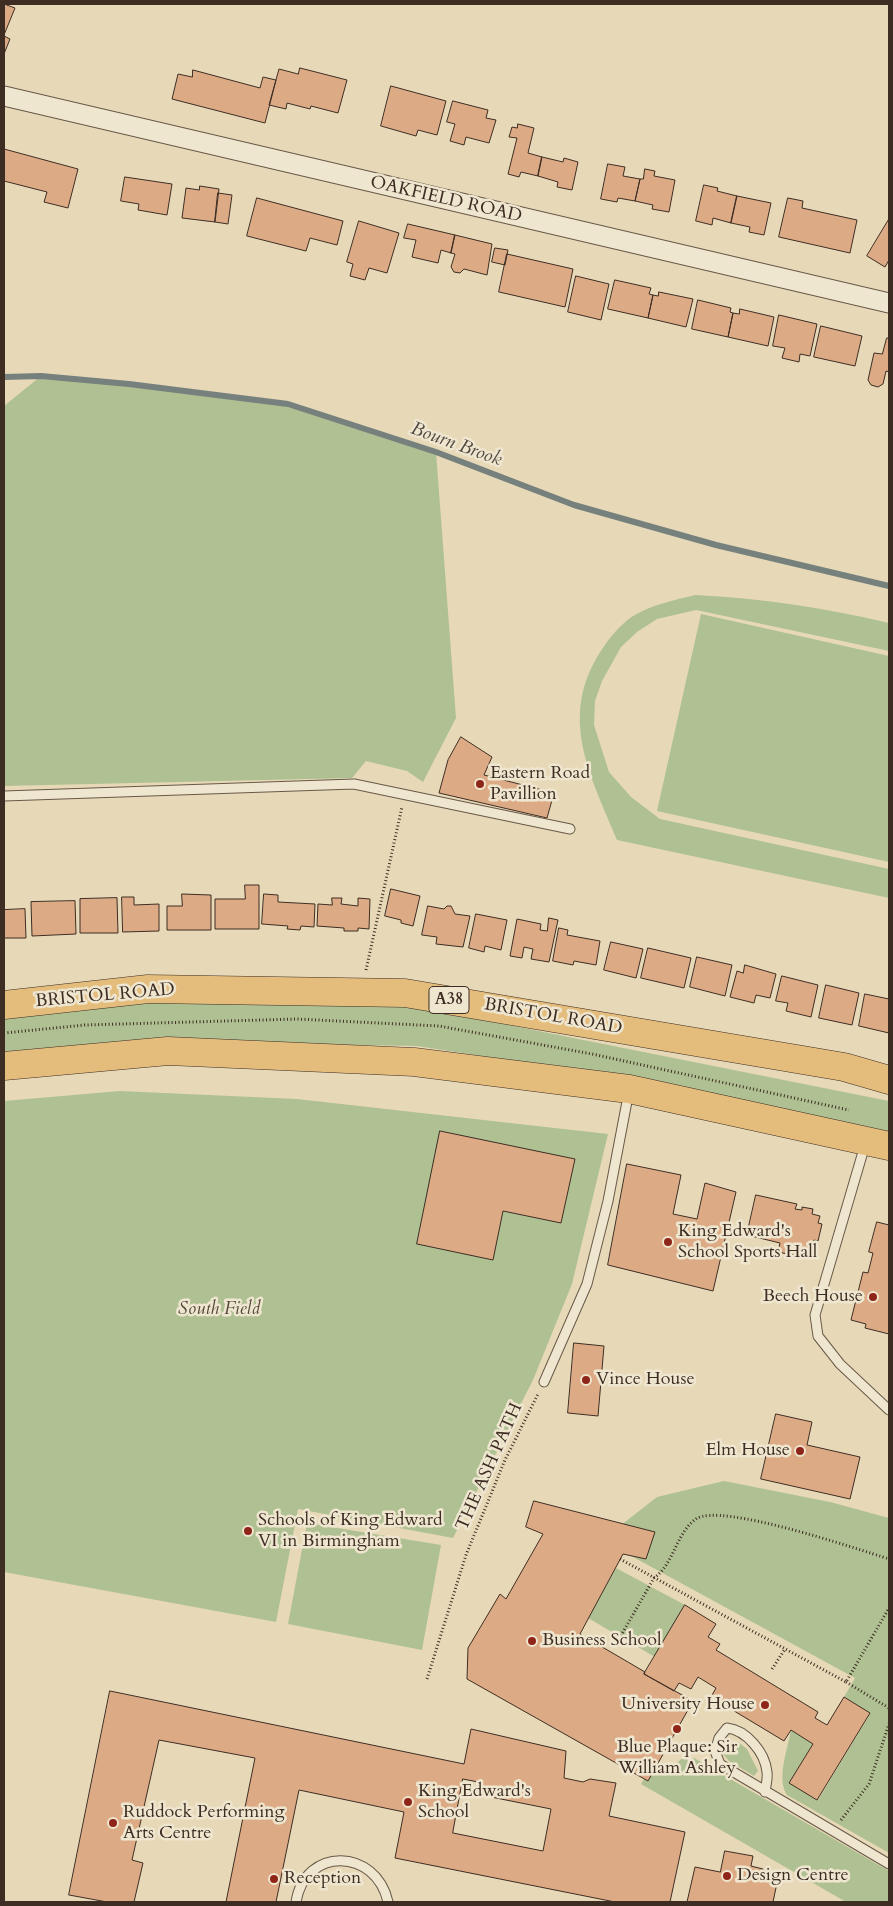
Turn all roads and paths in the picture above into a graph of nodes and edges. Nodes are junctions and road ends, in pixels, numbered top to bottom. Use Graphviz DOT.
graph roads {
  1 [pos="4,96"];
  2 [pos="889,303"];
  3 [pos="405,794"];
  4 [pos="4,796"];
  5 [pos="570,829"];
  6 [pos="365,972"];
  7 [pos="4,1005"];
  8 [pos="4,1066"];
  9 [pos="889,1080"];
  10 [pos="629,1088"];
  11 [pos="878,1143"];
  12 [pos="544,1382"];
  13 [pos="889,1410"];
  14 [pos="620,1559"];
  15 [pos="889,1559"];
  16 [pos="654,1578"];
  17 [pos="889,1608"];
  18 [pos="619,1640"];
  19 [pos="785,1649"];
  20 [pos="772,1669"];
  21 [pos="427,1679"];
  22 [pos="846,1682"];
  23 [pos="889,1708"];
  24 [pos="889,1724"];
  25 [pos="765,1792"];
  26 [pos="829,1830"];
  27 [pos="889,1864"];
  28 [pos="296,1902"];
  29 [pos="388,1902"];
  1 -- 2 [label="street, OAKFIELD ROAD"];
  3 -- 4 [label="lane"];
  3 -- 5 [label="lane"];
  3 -- 6 [label="path"];
  7 -- 9 [label="highway, BRISTOL ROAD / A38"];
  8 -- 10 [label="highway"];
  10 -- 11 [label="highway"];
  10 -- 12 [label="lane"];
  11 -- 13 [label="lane"];
  12 -- 21 [label="path, THE ASH PATH"];
  14 -- 16 [label="path"];
  15 -- 16 [label="path"];
  16 -- 18 [label="path"];
  16 -- 19 [label="path"];
  17 -- 22 [label="path"];
  19 -- 20 [label="path"];
  19 -- 22 [label="path"];
  22 -- 23 [label="path"];
  24 -- 26 [label="path"];
  25 -- 25 [label="lane"];
  25 -- 26 [label="lane"];
  26 -- 27 [label="lane"];
  28 -- 29 [label="lane"];
}
